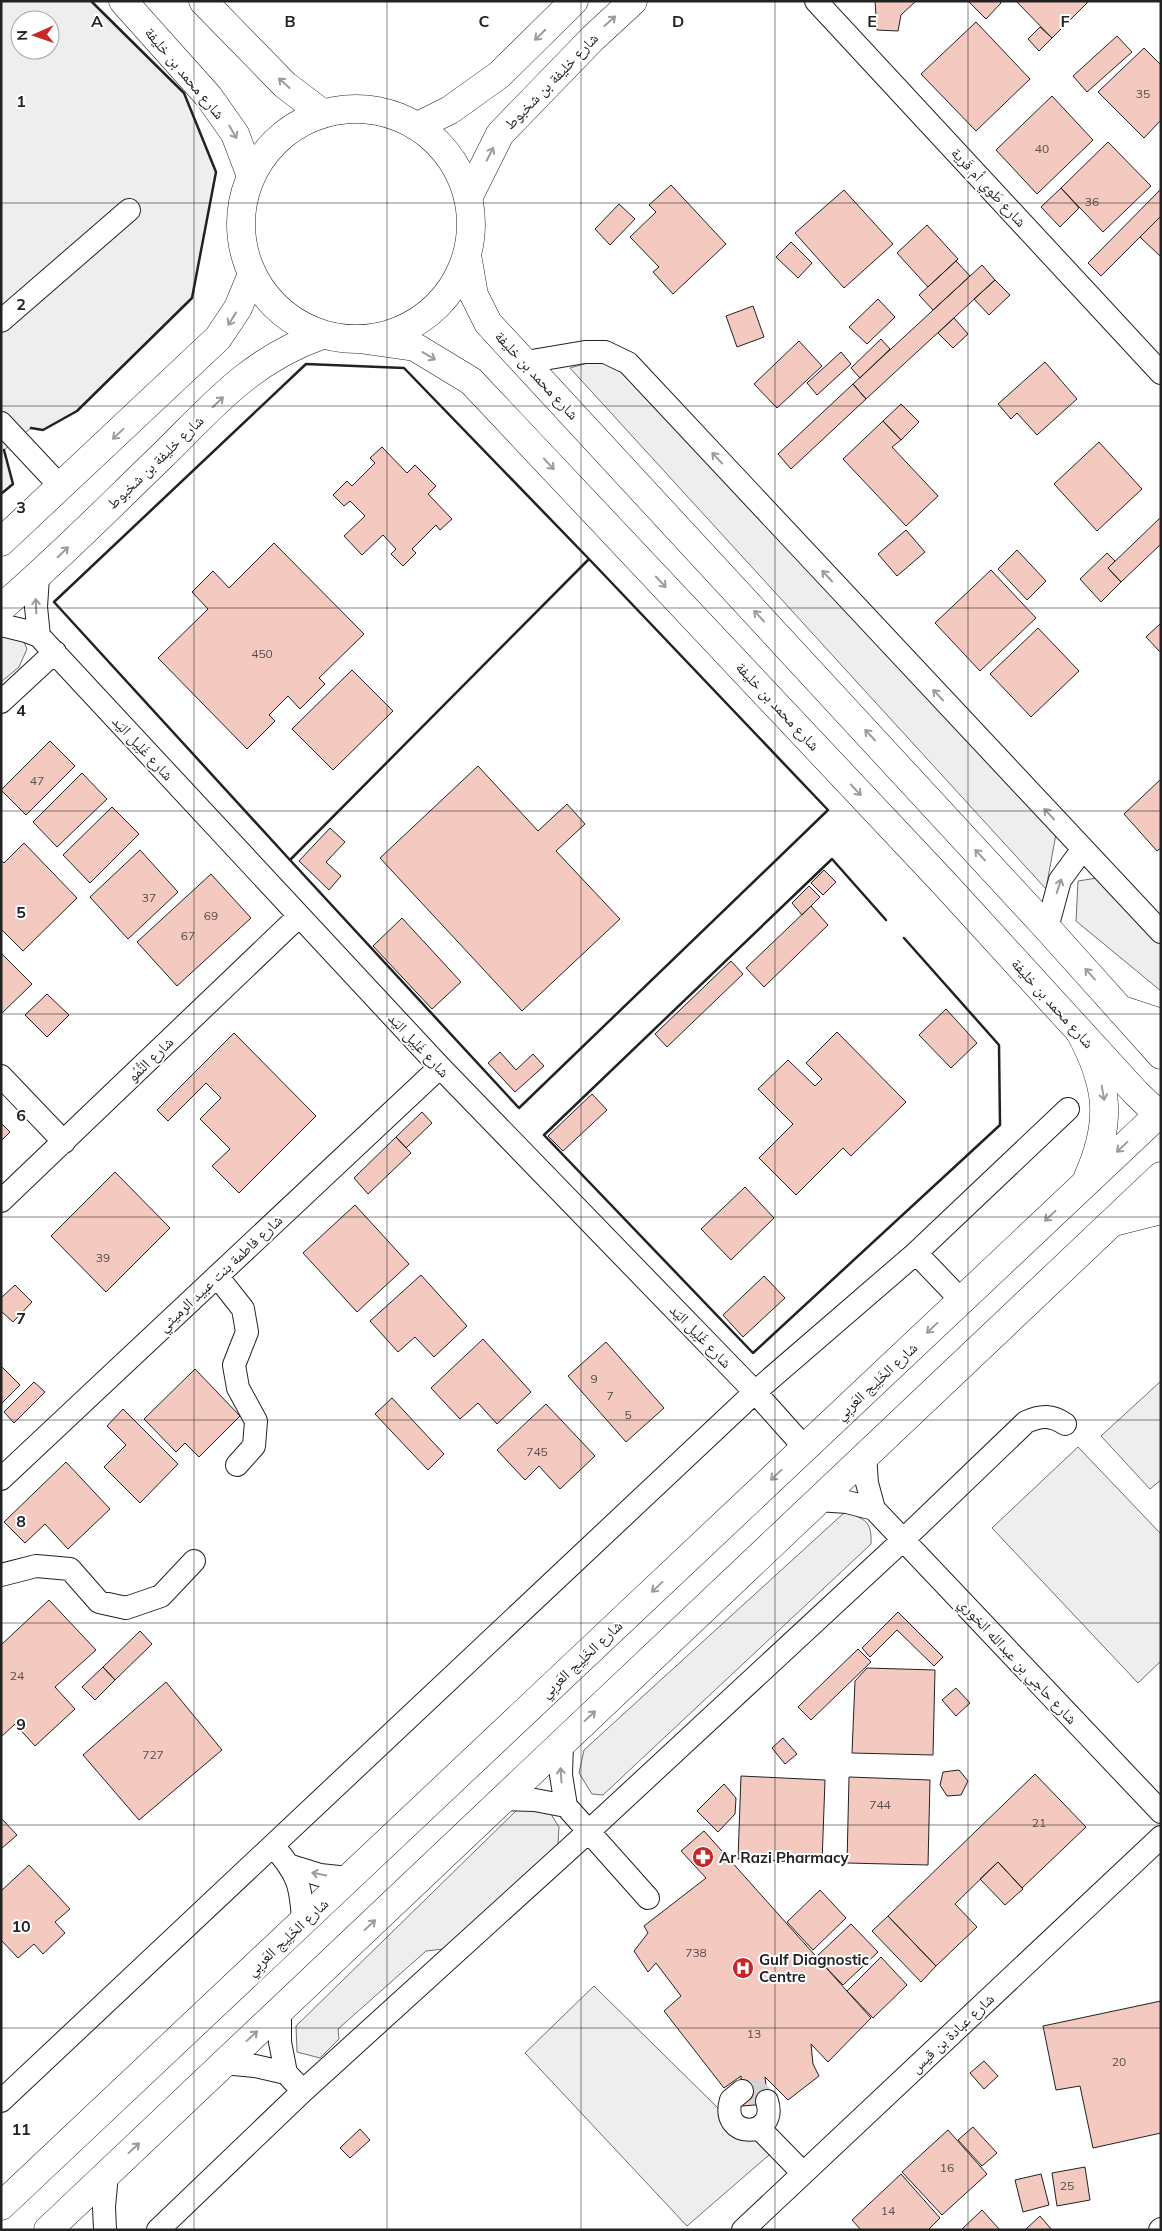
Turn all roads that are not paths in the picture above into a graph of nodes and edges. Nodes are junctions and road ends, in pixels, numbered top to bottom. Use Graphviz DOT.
graph roads {
  1 [pos="123,1"];
  2 [pos="203,1"];
  3 [pos="574,1"];
  4 [pos="633,1"];
  5 [pos="816,1"];
  6 [pos="322,113"];
  7 [pos="418,126"];
  8 [pos="251,176"];
  9 [pos="468,198"];
  10 [pos="129,210"];
  11 [pos="467,254"];
  12 [pos="252,274"];
  13 [pos="1,321"];
  14 [pos="322,335"];
  15 [pos="366,340"];
  16 [pos="526,362"];
  17 [pos="1161,373"];
  18 [pos="1,423"];
  19 [pos="61,487"];
  20 [pos="1,542"];
  21 [pos="38,577"];
  22 [pos="1,608"];
  23 [pos="1,625"];
  24 [pos="40,636"];
  25 [pos="55,652"];
  26 [pos="1,702"];
  27 [pos="1082,850"];
  28 [pos="298,917"];
  29 [pos="1047,928"];
  30 [pos="1161,932"];
  31 [pos="1122,1010"];
  32 [pos="1161,1023"];
  33 [pos="1080,1032"];
  34 [pos="1161,1054"];
  35 [pos="440,1067"];
  36 [pos="1,1076"];
  37 [pos="1068,1109"];
  38 [pos="1160,1114"];
  39 [pos="64,1142"];
  40 [pos="1161,1176"];
  41 [pos="1086,1182"];
  42 [pos="1,1201"];
  43 [pos="1161,1210"];
  44 [pos="1110,1223"];
  45 [pos="916,1253"];
  46 [pos="217,1276"];
  47 [pos="962,1300"];
  48 [pos="755,1392"];
  49 [pos="1065,1424"];
  50 [pos="805,1448"];
  51 [pos="865,1455"];
  52 [pos="238,1465"];
  53 [pos="1,1479"];
  54 [pos="818,1500"];
  55 [pos="874,1509"];
  56 [pos="903,1540"];
  57 [pos="194,1561"];
  58 [pos="1,1575"];
  59 [pos="562,1743"];
  60 [pos="503,1799"];
  61 [pos="566,1806"];
  62 [pos="1161,1812"];
  63 [pos="588,1832"];
  64 [pos="1161,1837"];
  65 [pos="274,1847"];
  66 [pos="291,1866"];
  67 [pos="348,1878"];
  68 [pos="648,1898"];
  69 [pos="303,1922"];
  70 [pos="280,2010"];
  71 [pos="223,2064"];
  72 [pos="286,2073"];
  73 [pos="303,2091"];
  74 [pos="742,2091"];
  75 [pos="1,2101"];
  76 [pos="767,2101"];
  77 [pos="760,2128"];
  78 [pos="803,2173"];
  79 [pos="107,2174"];
  80 [pos="1,2206"];
  81 [pos="48,2230"];
  82 [pos="105,2230"];
  83 [pos="158,2230"];
  84 [pos="743,2230"];
  1 -- 8 [label="main road, شارع محمد بن خليفة, one-way"];
  6 -- 2 [label="main road, one-way"];
  3 -- 7 [label="main road, one-way"];
  9 -- 4 [label="main road, شارع خليفة بن شخبوط, one-way"];
  5 -- 17 [label="street, شارع طَوي أم قَرية"];
  6 -- 7 [label="main road"];
  6 -- 8 [label="main road"];
  7 -- 9 [label="main road"];
  8 -- 12 [label="main road"];
  9 -- 11 [label="main road"];
  10 -- 13 [label="street"];
  11 -- 15 [label="main road"];
  11 -- 16 [label="main road, شارع محمد بن خليفة"];
  12 -- 14 [label="main road"];
  12 -- 19 [label="main road, one-way"];
  14 -- 15 [label="main road"];
  21 -- 14 [label="main road, شارع خليفة بن شخبوط, one-way"];
  15 -- 33 [label="main road, شارع محمد بن خليفة, one-way"];
  27 -- 16 [label="street, one-way"];
  29 -- 16 [label="main road, شارع محمد بن خليفة, one-way"];
  18 -- 19 [label="street"];
  19 -- 20 [label="main road"];
  21 -- 22 [label="main road, شارع خليفة بن شخبوط"];
  24 -- 21 [label="street, one-way"];
  23 -- 24 [label="street, شارع غَلِيل اليَد"];
  24 -- 25 [label="street, شارع غَلِيل اليَد"];
  25 -- 26 [label="street"];
  25 -- 28 [label="street, شارع غَلِيل اليَد"];
  29 -- 27 [label="street, one-way"];
  27 -- 30 [label="street"];
  28 -- 35 [label="street, شارع غَلِيل اليَد"];
  28 -- 39 [label="street, شارع النُّمُو"];
  31 -- 29 [label="main road, شارع محمد بن خليفة, one-way"];
  31 -- 32 [label="main road"];
  31 -- 34 [label="main road, شارع محمد بن خليفة"];
  33 -- 38 [label="main road, شارع محمد بن خليفة"];
  33 -- 41 [label="main road, one-way"];
  35 -- 46 [label="street, شارع فاطمة بنت عبيد الرميثي"];
  35 -- 48 [label="street, شارع غَلِيل اليَد"];
  36 -- 39 [label="street"];
  37 -- 45 [label="street"];
  38 -- 41 [label="main road, شارع الخَلِيج العَربِي, one-way"];
  39 -- 42 [label="street, شارع النُّمُو"];
  40 -- 44 [label="main road"];
  41 -- 47 [label="main road, شارع الخَلِيج العَربِي, one-way"];
  43 -- 44 [label="main road"];
  44 -- 51 [label="main road"];
  45 -- 47 [label="street"];
  45 -- 48 [label="street"];
  46 -- 52 [label="street"];
  46 -- 53 [label="street, شارع فاطمة بنت عبيد الرميثي"];
  47 -- 50 [label="main road, شارع الخَلِيج العَربِي, one-way"];
  48 -- 50 [label="street, شارع غَلِيل اليَد"];
  48 -- 65 [label="street"];
  49 -- 56 [label="street"];
  50 -- 67 [label="main road, شارع الخَلِيج العَربِي, one-way"];
  51 -- 54 [label="main road"];
  51 -- 55 [label="street, شارع حاجي بن عبدالله الخوري"];
  54 -- 55 [label="street"];
  59 -- 54 [label="main road, one-way"];
  55 -- 56 [label="street, شارع حاجي بن عبدالله الخوري"];
  56 -- 62 [label="street, شارع حاجي بن عبدالله الخوري"];
  56 -- 63 [label="street"];
  57 -- 58 [label="street"];
  59 -- 60 [label="main road"];
  61 -- 59 [label="street, one-way"];
  60 -- 61 [label="street"];
  70 -- 60 [label="main road, one-way"];
  61 -- 63 [label="street"];
  63 -- 68 [label="street"];
  63 -- 73 [label="street"];
  64 -- 78 [label="street, شارع عبادة بن قيس"];
  65 -- 66 [label="street"];
  65 -- 75 [label="street"];
  67 -- 66 [label="street, one-way"];
  66 -- 69 [label="street"];
  67 -- 69 [label="main road, شارع الخَلِيج العَربِي"];
  69 -- 80 [label="main road, شارع الخَلِيج العَربِي"];
  71 -- 70 [label="main road, one-way"];
  70 -- 72 [label="street"];
  71 -- 72 [label="street"];
  79 -- 71 [label="main road, one-way"];
  72 -- 73 [label="street"];
  73 -- 83 [label="street"];
  74 -- 77 [label="street"];
  76 -- 77 [label="street"];
  77 -- 78 [label="street"];
  78 -- 84 [label="street, شارع عبادة بن قيس"];
  79 -- 81 [label="main road"];
  79 -- 82 [label="street"];
}
